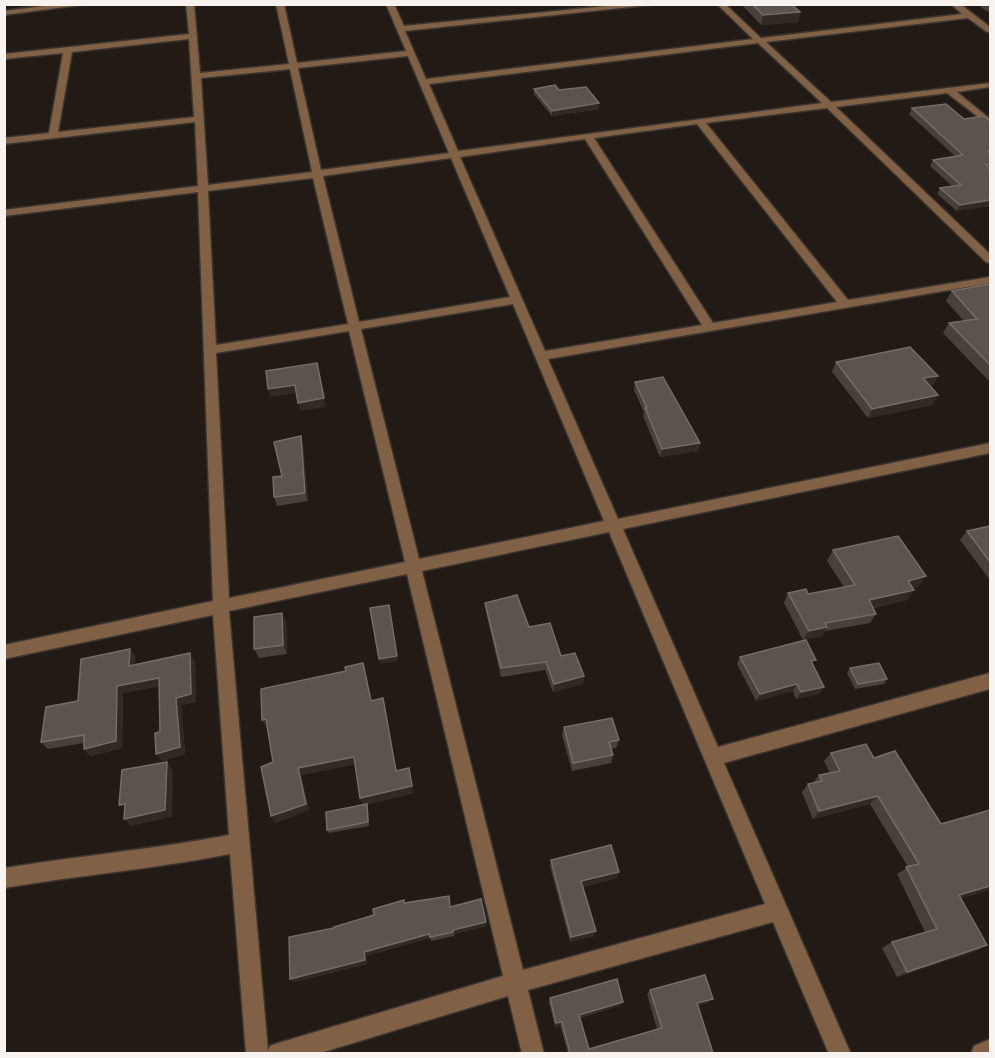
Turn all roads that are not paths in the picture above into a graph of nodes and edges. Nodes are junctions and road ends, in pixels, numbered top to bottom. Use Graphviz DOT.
graph roads {
  1 [pos="85,4"];
  2 [pos="190,4"];
  3 [pos="280,4"];
  4 [pos="390,4"];
  5 [pos="655,4"];
  6 [pos="720,4"];
  7 [pos="954,4"];
  8 [pos="4,13"];
  9 [pos="970,15"];
  10 [pos="400,29"];
  11 [pos="990,30"];
  12 [pos="192,36"];
  13 [pos="761,41"];
  14 [pos="68,50"];
  15 [pos="411,53"];
  16 [pos="4,57"];
  17 [pos="293,66"];
  18 [pos="198,76"];
  19 [pos="422,82"];
  20 [pos="990,85"];
  21 [pos="949,90"];
  22 [pos="830,106"];
  23 [pos="200,119"];
  24 [pos="699,122"];
  25 [pos="990,123"];
  26 [pos="53,135"];
  27 [pos="588,136"];
  28 [pos="4,141"];
  29 [pos="454,154"];
  30 [pos="317,174"];
  31 [pos="204,189"];
  32 [pos="4,213"];
  33 [pos="990,260"];
  34 [pos="990,280"];
  35 [pos="516,300"];
  36 [pos="846,305"];
  37 [pos="709,326"];
  38 [pos="354,327"];
  39 [pos="210,350"];
  40 [pos="540,356"];
  41 [pos="990,448"];
  42 [pos="612,526"];
  43 [pos="414,565"];
  44 [pos="221,606"];
  45 [pos="4,652"];
  46 [pos="990,681"];
  47 [pos="713,757"];
  48 [pos="240,842"];
  49 [pos="4,878"];
  50 [pos="779,910"];
  51 [pos="516,983"];
  52 [pos="990,1050"];
  53 [pos="257,1053"];
  54 [pos="278,1053"];
  55 [pos="533,1053"];
  56 [pos="840,1053"];
  57 [pos="982,1053"];
  1 -- 8 [label="street"];
  2 -- 12 [label="street"];
  3 -- 17 [label="street"];
  4 -- 10 [label="street"];
  5 -- 10 [label="street"];
  6 -- 13 [label="street"];
  7 -- 9 [label="street"];
  9 -- 11 [label="street"];
  9 -- 13 [label="street"];
  10 -- 15 [label="street"];
  12 -- 14 [label="street"];
  12 -- 18 [label="street"];
  13 -- 19 [label="street"];
  13 -- 22 [label="street"];
  14 -- 16 [label="street"];
  14 -- 26 [label="street"];
  15 -- 17 [label="street"];
  15 -- 19 [label="street"];
  17 -- 18 [label="street"];
  17 -- 30 [label="street"];
  18 -- 23 [label="street"];
  19 -- 29 [label="street"];
  20 -- 21 [label="street"];
  21 -- 22 [label="street"];
  21 -- 25 [label="street"];
  22 -- 24 [label="street"];
  22 -- 33 [label="street"];
  23 -- 26 [label="street"];
  23 -- 31 [label="street"];
  24 -- 27 [label="street"];
  24 -- 36 [label="street"];
  26 -- 28 [label="street"];
  27 -- 29 [label="street"];
  27 -- 37 [label="street"];
  29 -- 30 [label="street"];
  29 -- 35 [label="street"];
  30 -- 31 [label="street"];
  30 -- 38 [label="street"];
  31 -- 32 [label="street"];
  31 -- 39 [label="street"];
  34 -- 36 [label="street"];
  35 -- 38 [label="street"];
  35 -- 40 [label="street"];
  36 -- 37 [label="street"];
  37 -- 40 [label="street"];
  38 -- 39 [label="street"];
  38 -- 43 [label="street"];
  39 -- 44 [label="street"];
  40 -- 42 [label="street"];
  41 -- 42 [label="street"];
  42 -- 43 [label="street"];
  42 -- 47 [label="street"];
  43 -- 44 [label="street"];
  43 -- 51 [label="street"];
  44 -- 45 [label="street"];
  44 -- 48 [label="street"];
  46 -- 47 [label="street"];
  47 -- 50 [label="street"];
  48 -- 49 [label="street"];
  48 -- 53 [label="street"];
  50 -- 51 [label="street"];
  50 -- 56 [label="street"];
  51 -- 54 [label="street"];
  51 -- 55 [label="street"];
  52 -- 57 [label="street"];
}
